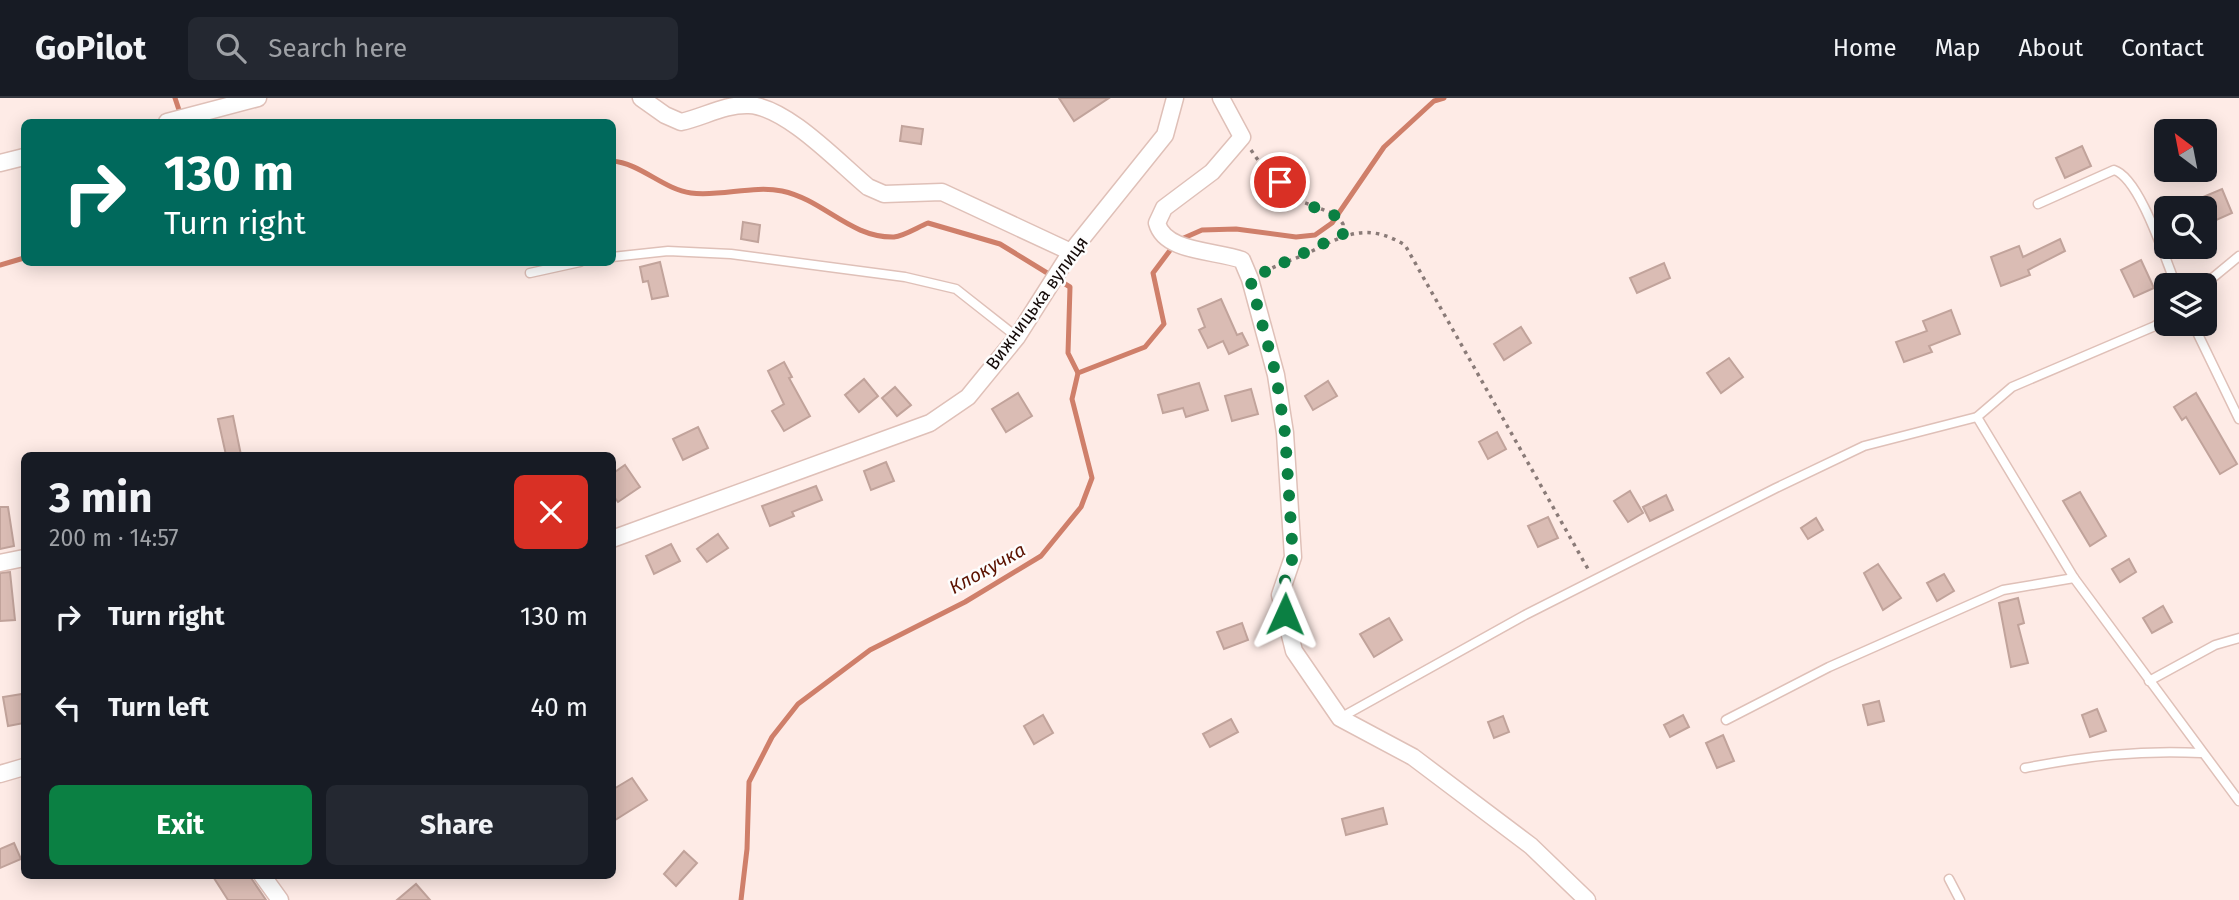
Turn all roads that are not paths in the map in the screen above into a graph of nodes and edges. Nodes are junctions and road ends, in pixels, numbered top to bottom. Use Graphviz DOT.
graph roads {
  1 [pos="258,98"];
  2 [pos="641,98"];
  3 [pos="1175,98"];
  4 [pos="1221,98"];
  5 [pos="178,119"];
  6 [pos="21,158"];
  7 [pos="0,163"];
  8 [pos="2038,204"];
  9 [pos="2239,256"];
  10 [pos="616,257"];
  11 [pos="1068,258"];
  12 [pos="562,266"];
  13 [pos="530,273"];
  14 [pos="2171,273"];
  15 [pos="2217,274"];
  16 [pos="2154,326"];
  17 [pos="2199,336"];
  18 [pos="1017,337"];
  19 [pos="1976,417"];
  20 [pos="2239,419"];
  21 [pos="616,538"];
  22 [pos="21,559"];
  23 [pos="0,563"];
  24 [pos="2074,578"];
  25 [pos="2239,638"];
  26 [pos="2149,681"];
  27 [pos="1340,718"];
  28 [pos="1726,720"];
  29 [pos="2201,753"];
  30 [pos="21,768"];
  31 [pos="2025,768"];
  32 [pos="0,774"];
  33 [pos="2239,801"];
  34 [pos="265,879"];
  35 [pos="1949,879"];
  36 [pos="280,900"];
  37 [pos="1587,900"];
  38 [pos="1960,900"];
  1 -- 5 [label="street"];
  2 -- 11 [label="street"];
  3 -- 11 [label="street, Вижницька вулиця"];
  4 -- 27 [label="street"];
  6 -- 7 [label="street"];
  8 -- 14 [label="lane"];
  9 -- 15 [label="lane"];
  10 -- 18 [label="lane"];
  11 -- 18 [label="street, Вижницька вулиця"];
  12 -- 13 [label="lane"];
  16 -- 19 [label="lane"];
  17 -- 20 [label="lane"];
  18 -- 21 [label="street, Вижницька вулиця"];
  19 -- 24 [label="lane"];
  19 -- 27 [label="lane"];
  22 -- 23 [label="street"];
  24 -- 26 [label="lane"];
  24 -- 28 [label="lane"];
  25 -- 26 [label="lane"];
  26 -- 29 [label="lane"];
  27 -- 37 [label="street"];
  29 -- 31 [label="lane"];
  29 -- 33 [label="lane"];
  30 -- 32 [label="street"];
  34 -- 36 [label="street"];
  35 -- 38 [label="lane"];
}
